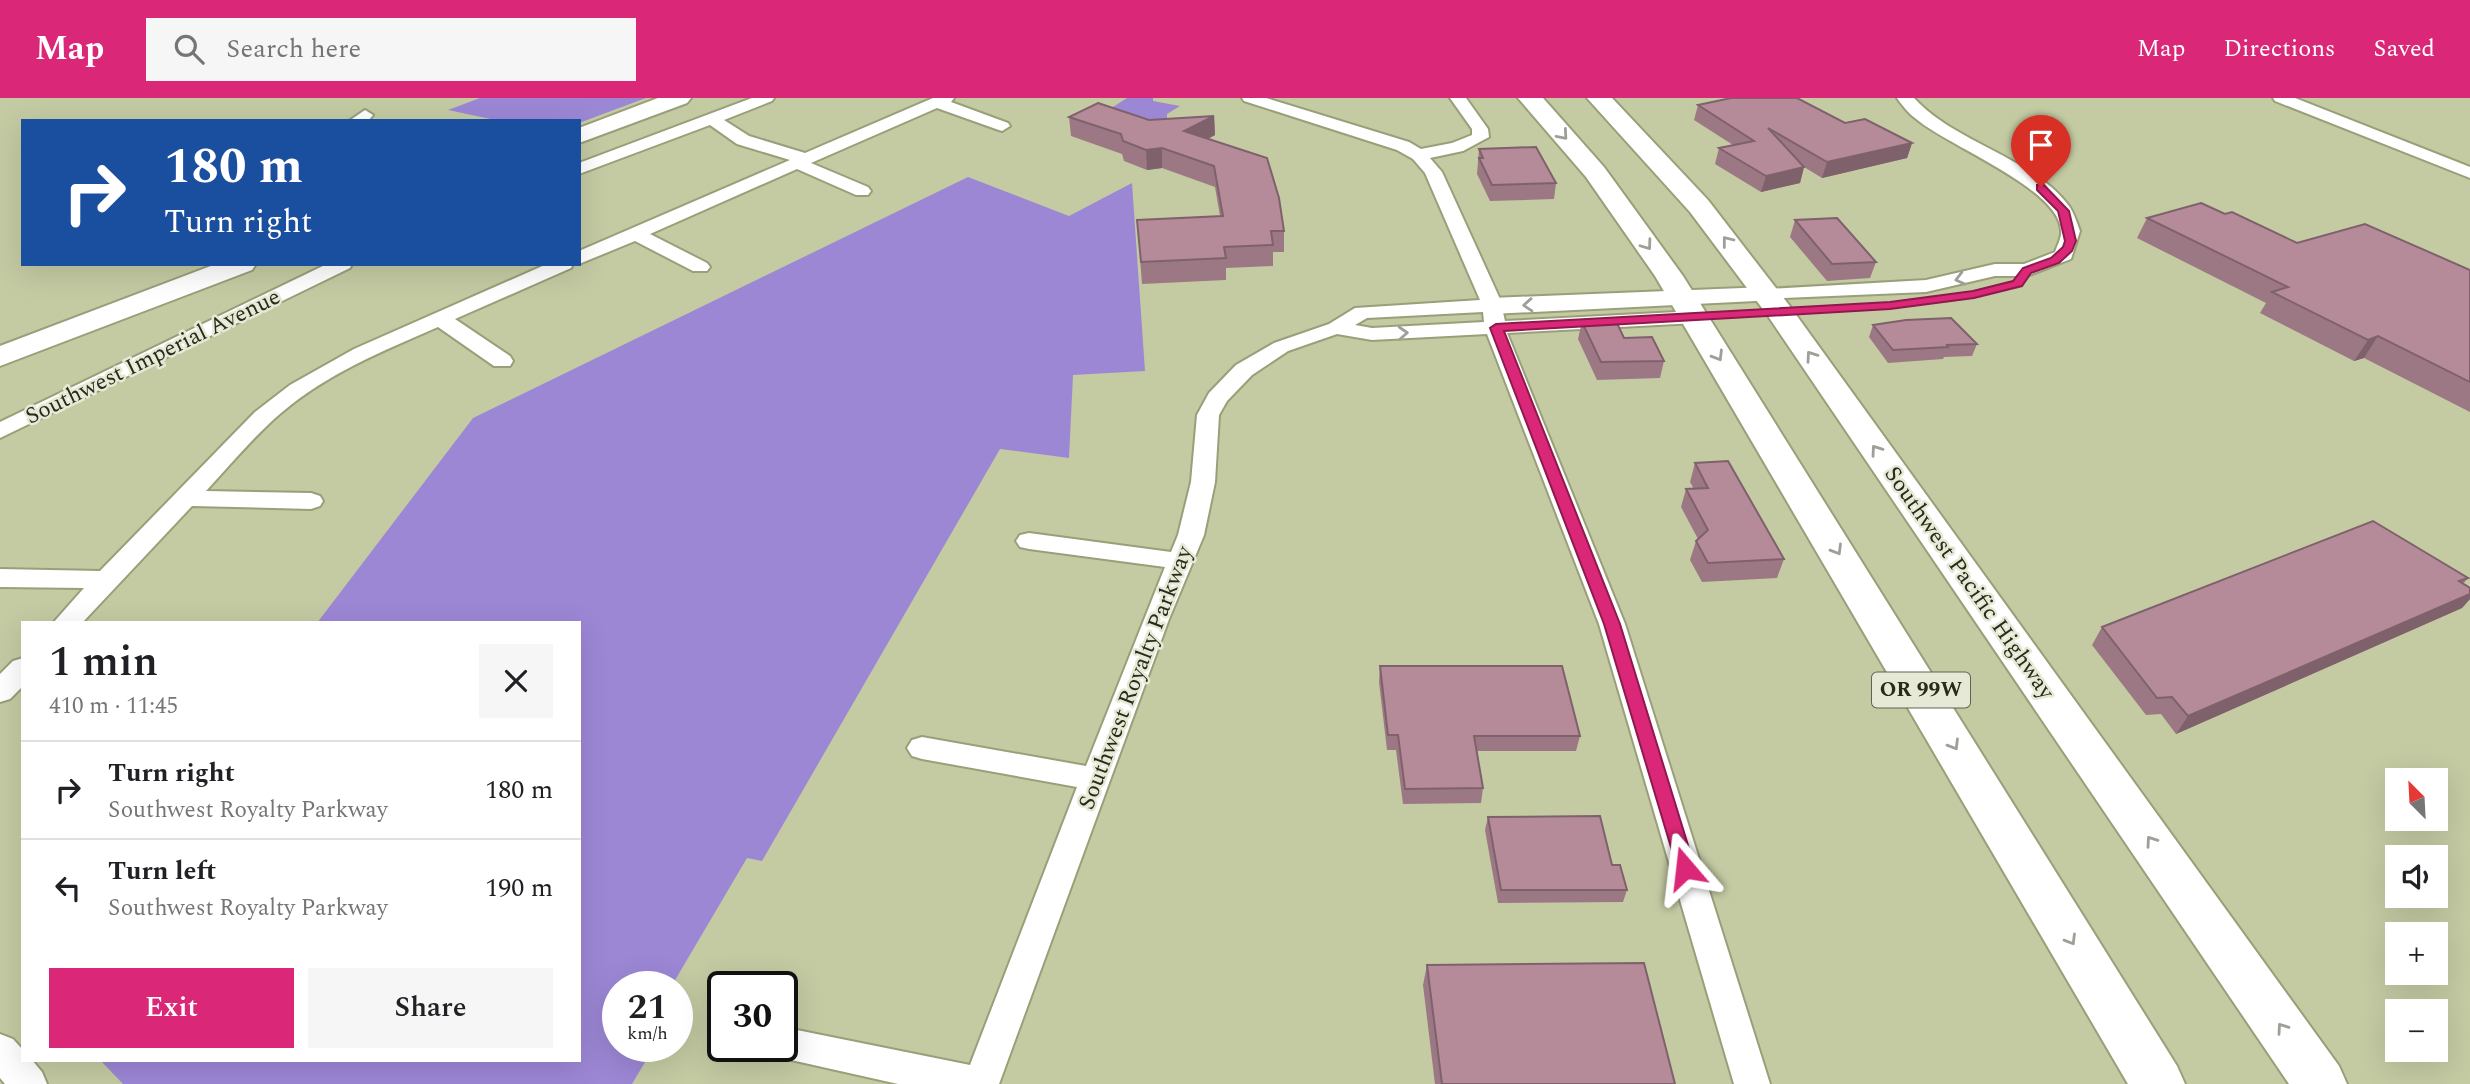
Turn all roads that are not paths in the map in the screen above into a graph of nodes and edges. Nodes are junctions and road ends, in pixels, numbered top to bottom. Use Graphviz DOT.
graph roads {
  1 [pos="679,98"];
  2 [pos="766,98"];
  3 [pos="1250,98"];
  4 [pos="1458,98"];
  5 [pos="1530,98"];
  6 [pos="1599,98"];
  7 [pos="1905,98"];
  8 [pos="2281,98"];
  9 [pos="942,100"];
  10 [pos="712,119"];
  11 [pos="1002,125"];
  12 [pos="581,135"];
  13 [pos="1419,155"];
  14 [pos="800,161"];
  15 [pos="581,168"];
  16 [pos="2470,173"];
  17 [pos="862,191"];
  18 [pos="636,234"];
  19 [pos="581,257"];
  20 [pos="237,266"];
  21 [pos="339,266"];
  22 [pos="559,266"];
  23 [pos="700,267"];
  24 [pos="2027,270"];
  25 [pos="1773,303"];
  26 [pos="1689,307"];
  27 [pos="1494,317"];
  28 [pos="439,318"];
  29 [pos="0,357"];
  30 [pos="502,361"];
  31 [pos="0,431"];
  32 [pos="184,498"];
  33 [pos="311,501"];
  34 [pos="1029,541"];
  35 [pos="1180,561"];
  36 [pos="0,578"];
  37 [pos="106,580"];
  38 [pos="68,621"];
  39 [pos="21,670"];
  40 [pos="0,693"];
  41 [pos="21,694"];
  42 [pos="922,747"];
  43 [pos="1096,779"];
  44 [pos="798,1046"];
  45 [pos="0,1051"];
  46 [pos="29,1084"];
  47 [pos="980,1084"];
  48 [pos="1752,1084"];
  49 [pos="2158,1084"];
  50 [pos="2320,1084"];
  1 -- 12 [label="main road"];
  2 -- 10 [label="street"];
  3 -- 13 [label="street"];
  4 -- 13 [label="street"];
  5 -- 26 [label="main road, OR 99W, one-way"];
  25 -- 6 [label="main road, Southwest Pacific Highway, one-way"];
  7 -- 24 [label="street, Southwest Royalty Parkway"];
  8 -- 16 [label="street"];
  9 -- 11 [label="street"];
  9 -- 14 [label="street"];
  10 -- 14 [label="street"];
  10 -- 15 [label="street"];
  13 -- 27 [label="street"];
  14 -- 17 [label="street"];
  14 -- 18 [label="street"];
  18 -- 19 [label="street"];
  18 -- 23 [label="street"];
  20 -- 29 [label="main road"];
  21 -- 31 [label="street, Southwest Imperial Avenue"];
  22 -- 28 [label="street"];
  24 -- 25 [label="street, Southwest Royalty Parkway"];
  25 -- 26 [label="street, Southwest Royalty Parkway"];
  50 -- 25 [label="main road, Southwest Pacific Highway, one-way"];
  26 -- 27 [label="street, Southwest Royalty Parkway"];
  26 -- 49 [label="main road, OR 99W, one-way"];
  27 -- 35 [label="street, Southwest Royalty Parkway"];
  27 -- 48 [label="street"];
  28 -- 30 [label="street"];
  28 -- 32 [label="street"];
  32 -- 33 [label="street"];
  32 -- 37 [label="street"];
  34 -- 35 [label="street"];
  35 -- 43 [label="street, Southwest Royalty Parkway"];
  36 -- 37 [label="street"];
  37 -- 38 [label="street"];
  39 -- 40 [label="street"];
  40 -- 41 [label="street"];
  42 -- 43 [label="street"];
  43 -- 47 [label="street, Southwest Royalty Parkway"];
  44 -- 47 [label="street"];
  45 -- 46 [label="street"];
}
